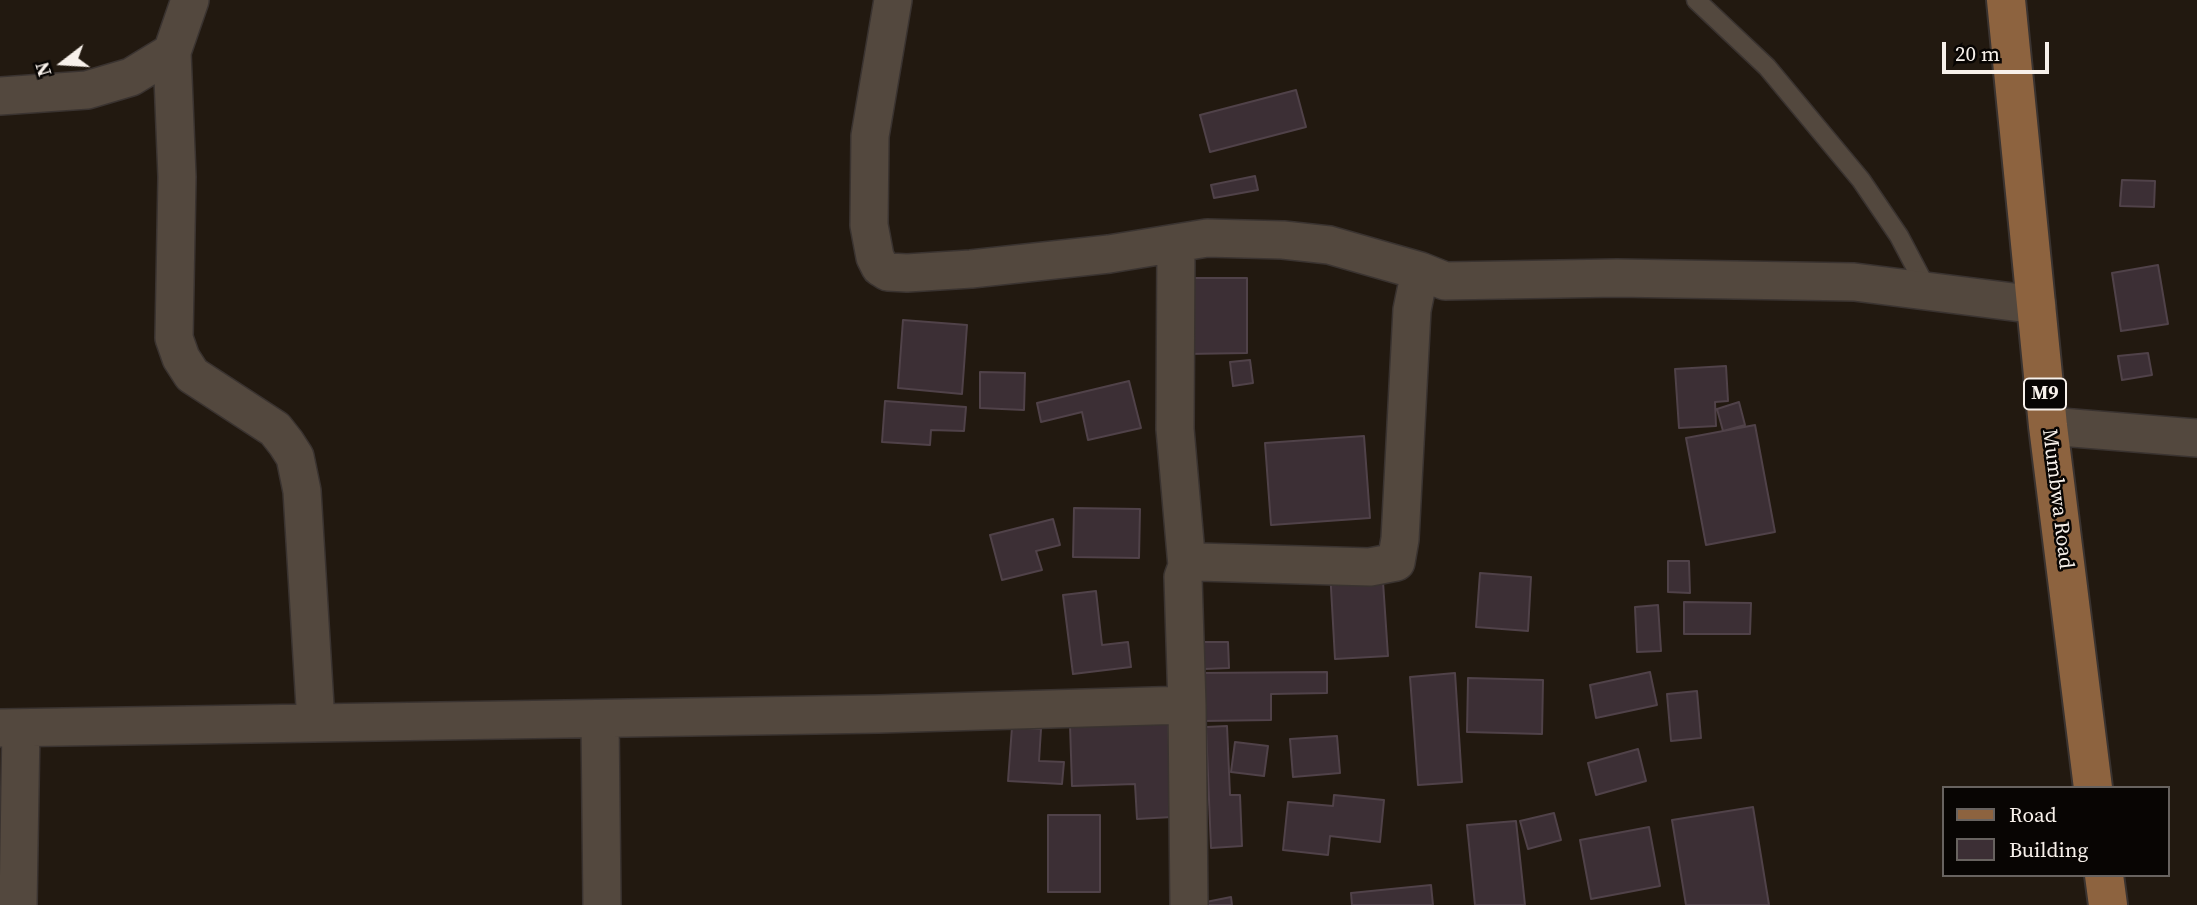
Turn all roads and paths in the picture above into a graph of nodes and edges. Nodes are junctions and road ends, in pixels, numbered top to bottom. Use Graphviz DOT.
graph roads {
  1 [pos="190,0"];
  2 [pos="893,0"];
  3 [pos="1696,0"];
  4 [pos="2006,0"];
  5 [pos="172,52"];
  6 [pos="0,96"];
  7 [pos="1176,244"];
  8 [pos="1420,271"];
  9 [pos="1928,291"];
  10 [pos="2037,305"];
  11 [pos="2048,426"];
  12 [pos="2197,439"];
  13 [pos="1187,566"];
  14 [pos="1187,705"];
  15 [pos="600,719"];
  16 [pos="316,723"];
  17 [pos="10,728"];
  18 [pos="2093,786"];
  19 [pos="2104,877"];
  20 [pos="19,905"];
  21 [pos="602,905"];
  22 [pos="1189,905"];
  23 [pos="2108,905"];
  1 -- 5 [label="street"];
  2 -- 7 [label="street"];
  3 -- 9 [label="lane"];
  4 -- 10 [label="main road, Mumbwa Road / M9"];
  5 -- 6 [label="street"];
  5 -- 16 [label="street"];
  7 -- 8 [label="street"];
  7 -- 13 [label="street"];
  8 -- 9 [label="street"];
  8 -- 13 [label="street"];
  9 -- 10 [label="street"];
  10 -- 11 [label="main road, Mumbwa Road / M9"];
  11 -- 12 [label="street"];
  11 -- 18 [label="main road, Mumbwa Road / M9"];
  13 -- 14 [label="street"];
  14 -- 15 [label="street"];
  14 -- 22 [label="street"];
  15 -- 16 [label="street"];
  15 -- 21 [label="street"];
  16 -- 17 [label="street"];
  17 -- 20 [label="street"];
  19 -- 23 [label="main road"];
}
